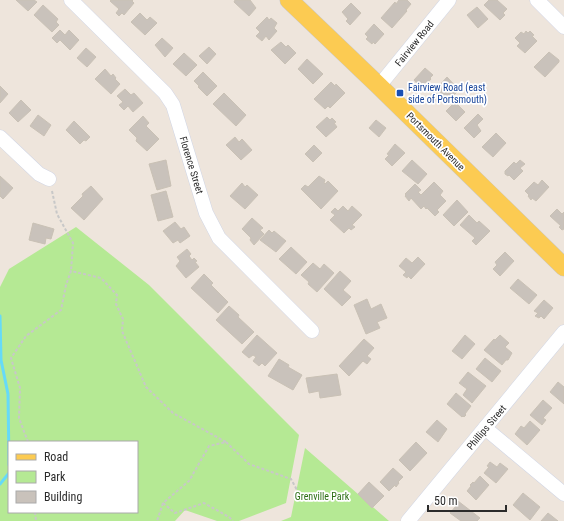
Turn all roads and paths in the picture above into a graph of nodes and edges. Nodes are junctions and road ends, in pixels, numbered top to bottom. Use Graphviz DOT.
graph roads {
  1 [pos="71,0"];
  2 [pos="290,0"];
  3 [pos="449,0"];
  4 [pos="537,0"];
  5 [pos="564,27"];
  6 [pos="379,86"];
  7 [pos="0,137"];
  8 [pos="50,179"];
  9 [pos="564,267"];
  10 [pos="71,271"];
  11 [pos="312,331"];
  12 [pos="564,332"];
  13 [pos="485,428"];
  14 [pos="28,441"];
  15 [pos="226,442"];
  16 [pos="297,490"];
  17 [pos="564,494"];
  18 [pos="163,503"];
  19 [pos="157,521"];
  20 [pos="233,521"];
  21 [pos="408,521"];
  1 -- 11 [label="street, Florence Street"];
  2 -- 6 [label="main road, Portsmouth Avenue"];
  3 -- 6 [label="street, Fairview Road"];
  4 -- 5 [label="street"];
  6 -- 9 [label="main road, Portsmouth Avenue"];
  7 -- 8 [label="street"];
  8 -- 10 [label="path"];
  10 -- 14 [label="path"];
  10 -- 15 [label="path"];
  12 -- 13 [label="street, Phillips Street"];
  13 -- 17 [label="street"];
  13 -- 21 [label="street, Phillips Street"];
  15 -- 16 [label="path"];
  15 -- 18 [label="path"];
  18 -- 19 [label="path"];
  18 -- 20 [label="path"];
}
